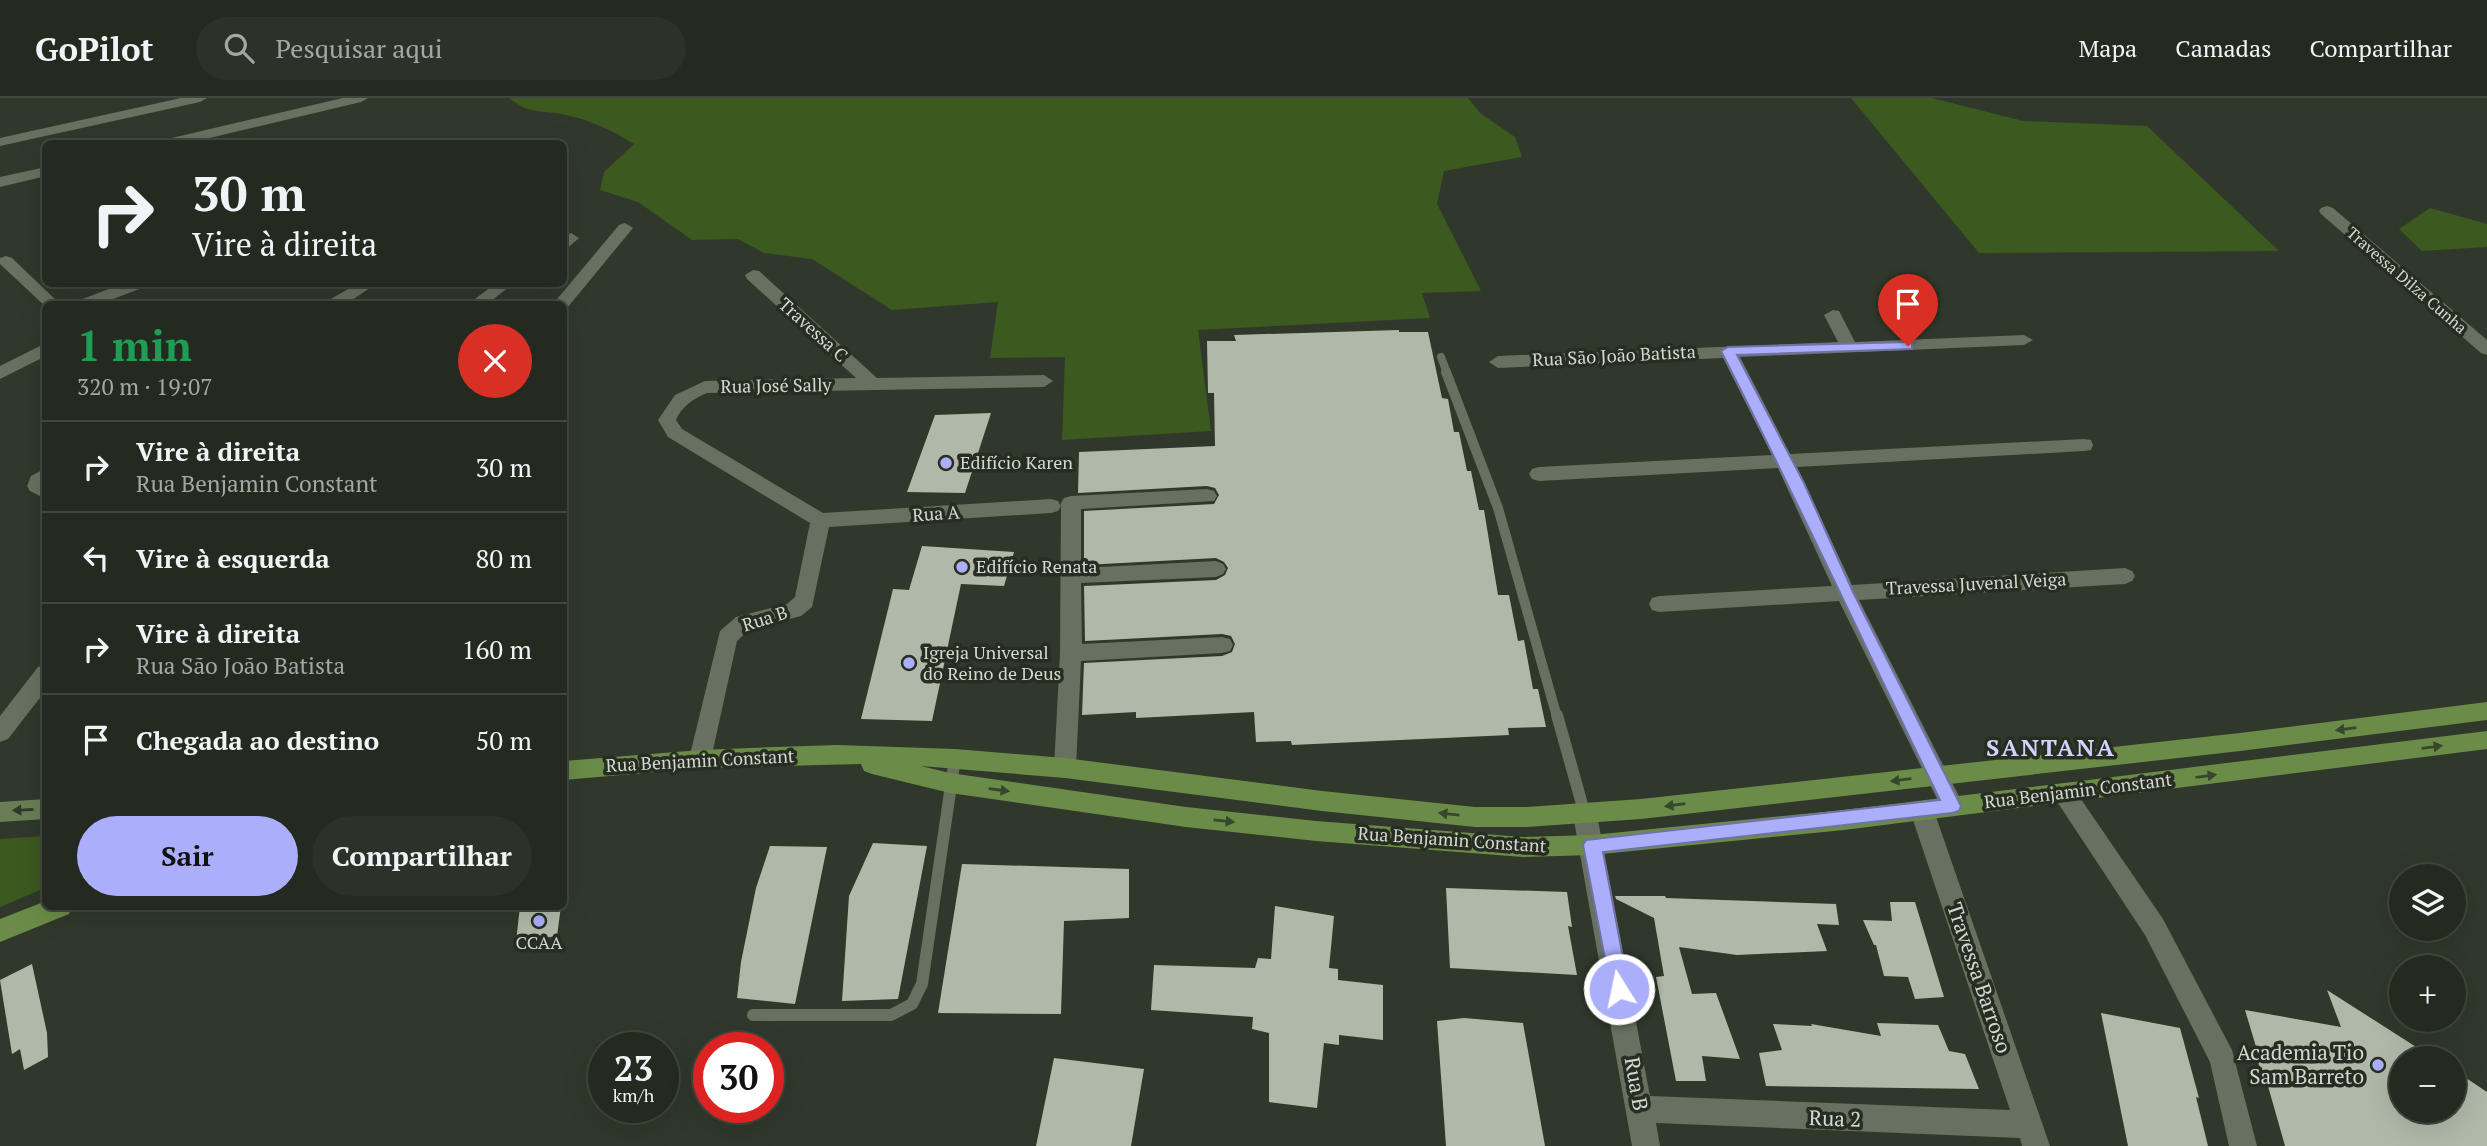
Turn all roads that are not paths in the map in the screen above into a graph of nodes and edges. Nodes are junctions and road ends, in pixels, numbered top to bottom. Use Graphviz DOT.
graph roads {
  1 [pos="200,98"];
  2 [pos="361,98"];
  3 [pos="180,140"];
  4 [pos="0,142"];
  5 [pos="42,172"];
  6 [pos="0,182"];
  7 [pos="2326,211"];
  8 [pos="625,228"];
  9 [pos="6,261"];
  10 [pos="753,275"];
  11 [pos="128,287"];
  12 [pos="363,287"];
  13 [pos="501,287"];
  14 [pos="49,301"];
  15 [pos="93,301"];
  16 [pos="340,301"];
  17 [pos="480,301"];
  18 [pos="564,301"];
  19 [pos="1833,315"];
  20 [pos="2024,340"];
  21 [pos="1850,348"];
  22 [pos="2487,349"];
  23 [pos="42,350"];
  24 [pos="1728,351"];
  25 [pos="1441,357"];
  26 [pos="1498,362"];
  27 [pos="0,373"];
  28 [pos="1044,381"];
  29 [pos="874,385"];
  30 [pos="2084,445"];
  31 [pos="1785,461"];
  32 [pos="1539,474"];
  33 [pos="1207,496"];
  34 [pos="1051,506"];
  35 [pos="820,520"];
  36 [pos="1216,569"];
  37 [pos="1072,576"];
  38 [pos="2125,576"];
  39 [pos="1845,592"];
  40 [pos="1659,604"];
  41 [pos="1222,645"];
  42 [pos="1071,653"];
  43 [pos="42,678"];
  44 [pos="2487,710"];
  45 [pos="0,733"];
  46 [pos="2487,740"];
  47 [pos="837,754"];
  48 [pos="954,758"];
  49 [pos="701,759"];
  50 [pos="1065,768"];
  51 [pos="567,771"];
  52 [pos="1935,775"];
  53 [pos="950,783"];
  54 [pos="2064,793"];
  55 [pos="1952,806"];
  56 [pos="42,809"];
  57 [pos="1922,811"];
  58 [pos="0,812"];
  59 [pos="1585,815"];
  60 [pos="1592,845"];
  61 [pos="50,910"];
  62 [pos="0,931"];
  63 [pos="753,1015"];
  64 [pos="1641,1109"];
  65 [pos="2032,1136"];
  66 [pos="1646,1146"];
  67 [pos="2244,1146"];
  1 -- 4 [label="street"];
  2 -- 3 [label="street"];
  5 -- 6 [label="street"];
  7 -- 22 [label="street, Travessa Dilza Cunha"];
  8 -- 18 [label="street"];
  9 -- 14 [label="street"];
  10 -- 29 [label="street, Travessa C"];
  11 -- 15 [label="street"];
  12 -- 16 [label="street"];
  13 -- 17 [label="street"];
  19 -- 21 [label="street"];
  20 -- 21 [label="street, Rua São João Batista"];
  21 -- 24 [label="street, Rua São João Batista"];
  23 -- 27 [label="street"];
  24 -- 26 [label="street, Rua São João Batista"];
  24 -- 31 [label="street"];
  25 -- 59 [label="lane"];
  28 -- 29 [label="street, Rua José Sally"];
  29 -- 35 [label="street, Rua José Sally"];
  30 -- 31 [label="street"];
  31 -- 32 [label="street"];
  31 -- 39 [label="street"];
  33 -- 37 [label="street"];
  34 -- 35 [label="street, Rua A"];
  35 -- 49 [label="street, Rua B"];
  36 -- 37 [label="street"];
  37 -- 42 [label="street"];
  38 -- 39 [label="street, Travessa Juvenal Veiga"];
  39 -- 40 [label="street, Travessa Juvenal Veiga"];
  39 -- 52 [label="street"];
  41 -- 42 [label="street"];
  42 -- 50 [label="street"];
  43 -- 45 [label="street"];
  44 -- 52 [label="main road, Rua Benjamin Constant, one-way"];
  54 -- 46 [label="main road, Rua Benjamin Constant, one-way"];
  47 -- 48 [label="main road, Rua Benjamin Constant"];
  47 -- 49 [label="main road, Rua Benjamin Constant"];
  47 -- 53 [label="main road, Rua Benjamin Constant"];
  48 -- 50 [label="main road, Rua Benjamin Constant"];
  48 -- 53 [label="lane"];
  49 -- 51 [label="main road, Rua Benjamin Constant"];
  59 -- 50 [label="main road, Rua Benjamin Constant, one-way"];
  52 -- 55 [label="street"];
  52 -- 59 [label="main road, Rua Benjamin Constant, one-way"];
  53 -- 60 [label="main road, Rua Benjamin Constant, one-way"];
  53 -- 63 [label="lane"];
  54 -- 55 [label="main road, Rua Benjamin Constant"];
  54 -- 67 [label="street"];
  55 -- 57 [label="main road, Rua Benjamin Constant"];
  56 -- 58 [label="main road, one-way"];
  57 -- 60 [label="main road, Rua Benjamin Constant"];
  57 -- 65 [label="street, Travessa Barroso"];
  59 -- 60 [label="street, Rua B"];
  60 -- 64 [label="street, Rua B"];
  61 -- 62 [label="main road"];
  64 -- 65 [label="street, Rua 2"];
  64 -- 66 [label="street, Rua B"];
}
